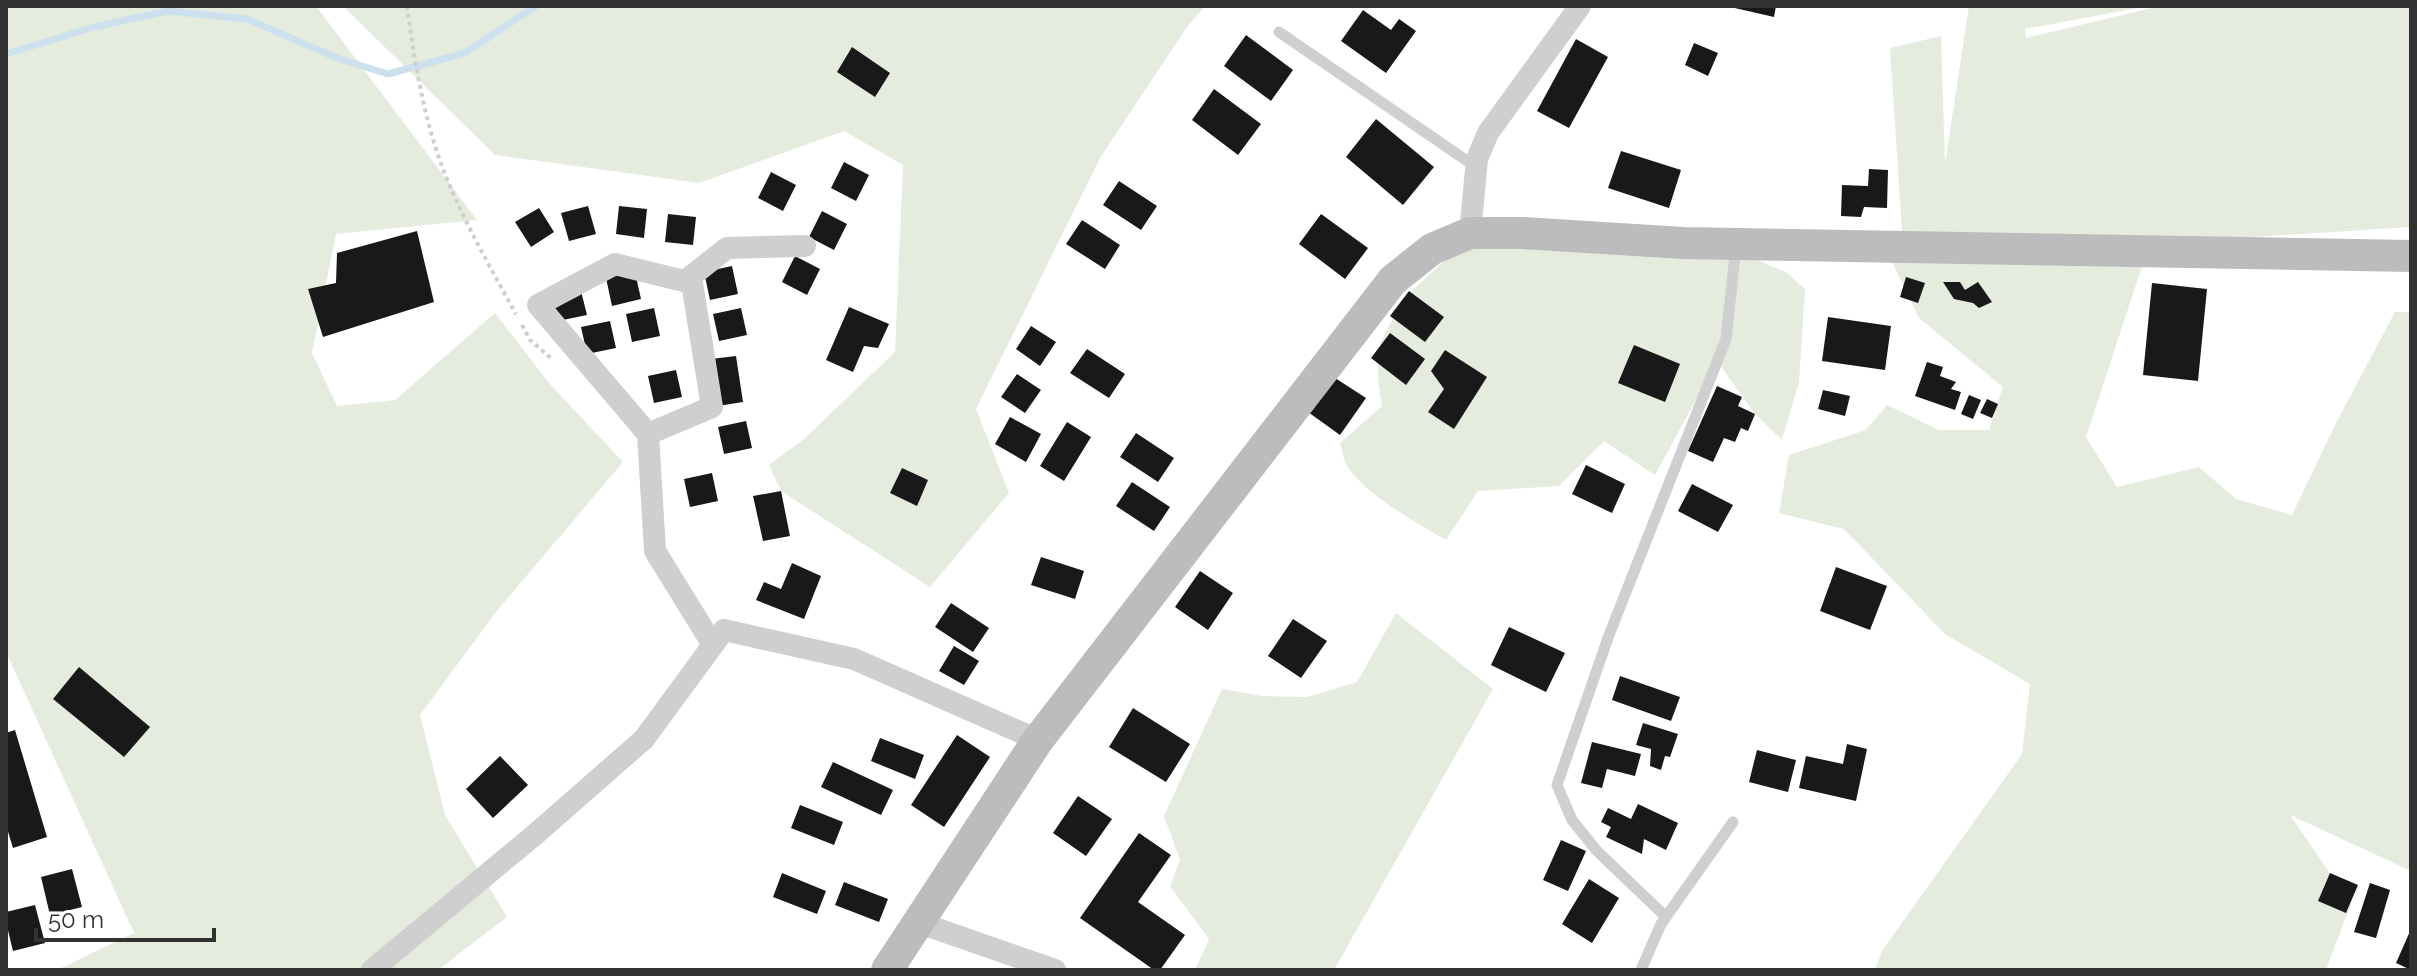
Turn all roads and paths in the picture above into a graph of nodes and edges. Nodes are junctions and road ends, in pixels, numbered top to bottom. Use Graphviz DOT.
graph roads {
  1 [pos="1580,6"];
  2 [pos="1279,32"];
  3 [pos="1477,167"];
  4 [pos="1470,233"];
  5 [pos="1736,245"];
  6 [pos="805,246"];
  7 [pos="2411,256"];
  8 [pos="685,281"];
  9 [pos="648,434"];
  10 [pos="713,645"];
  11 [pos="1038,740"];
  12 [pos="1733,822"];
  13 [pos="1666,917"];
  14 [pos="917,922"];
  15 [pos="372,970"];
  16 [pos="887,970"];
  17 [pos="1055,970"];
  18 [pos="1641,970"];
  1 -- 3 [label="street"];
  2 -- 3 [label="lane"];
  3 -- 4 [label="street"];
  4 -- 5 [label="street"];
  4 -- 11 [label="street"];
  5 -- 7 [label="street"];
  5 -- 13 [label="lane"];
  6 -- 8 [label="street"];
  8 -- 9 [label="street"];
  8 -- 9 [label="street"];
  9 -- 10 [label="street"];
  10 -- 11 [label="street"];
  10 -- 15 [label="street"];
  11 -- 14 [label="street"];
  12 -- 13 [label="lane"];
  13 -- 18 [label="lane"];
  14 -- 16 [label="street"];
  14 -- 17 [label="street"];
}
